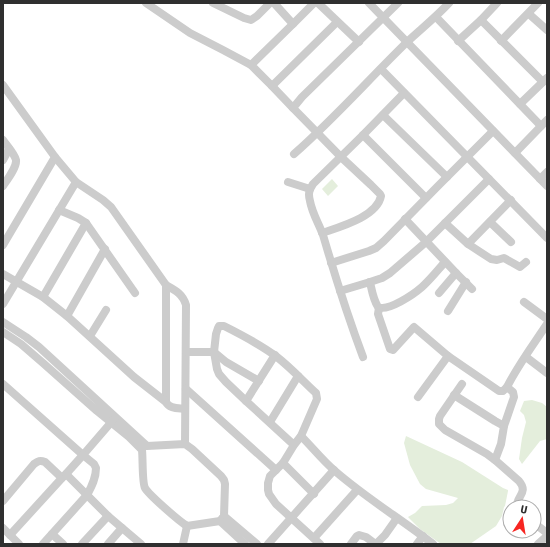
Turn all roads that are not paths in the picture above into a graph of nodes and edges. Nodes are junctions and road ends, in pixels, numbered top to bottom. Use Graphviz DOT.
graph roads {
  1 [pos="146,3"];
  2 [pos="213,3"];
  3 [pos="270,3"];
  4 [pos="274,3"];
  5 [pos="314,3"];
  6 [pos="318,3"];
  7 [pos="369,3"];
  8 [pos="398,3"];
  9 [pos="449,3"];
  10 [pos="497,3"];
  11 [pos="538,3"];
  12 [pos="157,7"];
  13 [pos="529,14"];
  14 [pos="383,17"];
  15 [pos="436,17"];
  16 [pos="481,20"];
  17 [pos="337,22"];
  18 [pos="293,24"];
  19 [pos="547,30"];
  20 [pos="458,41"];
  21 [pos="501,41"];
  22 [pos="359,42"];
  23 [pos="407,42"];
  24 [pos="251,65"];
  25 [pos="381,69"];
  26 [pos="545,80"];
  27 [pos="3,85"];
  28 [pos="272,86"];
  29 [pos="404,93"];
  30 [pos="520,104"];
  31 [pos="293,108"];
  32 [pos="383,115"];
  33 [pos="544,123"];
  34 [pos="494,131"];
  35 [pos="317,133"];
  36 [pos="363,135"];
  37 [pos="3,140"];
  38 [pos="9,149"];
  39 [pos="515,153"];
  40 [pos="294,154"];
  41 [pos="55,157"];
  42 [pos="340,157"];
  43 [pos="467,157"];
  44 [pos="3,160"];
  45 [pos="547,172"];
  46 [pos="447,178"];
  47 [pos="489,179"];
  48 [pos="540,179"];
  49 [pos="76,182"];
  50 [pos="288,182"];
  51 [pos="3,186"];
  52 [pos="547,186"];
  53 [pos="310,189"];
  54 [pos="426,198"];
  55 [pos="511,200"];
  56 [pos="59,210"];
  57 [pos="405,219"];
  58 [pos="490,222"];
  59 [pos="86,223"];
  60 [pos="445,223"];
  61 [pos="322,233"];
  62 [pos="547,238"];
  63 [pos="4,241"];
  64 [pos="426,242"];
  65 [pos="510,242"];
  66 [pos="468,244"];
  67 [pos="105,249"];
  68 [pos="445,262"];
  69 [pos="526,262"];
  70 [pos="331,263"];
  71 [pos="456,273"];
  72 [pos="3,274"];
  73 [pos="16,282"];
  74 [pos="370,282"];
  75 [pos="466,282"];
  76 [pos="166,285"];
  77 [pos="472,289"];
  78 [pos="340,291"];
  79 [pos="135,293"];
  80 [pos="439,293"];
  81 [pos="43,297"];
  82 [pos="524,302"];
  83 [pos="3,304"];
  84 [pos="379,308"];
  85 [pos="106,310"];
  86 [pos="448,311"];
  87 [pos="67,316"];
  88 [pos="547,319"];
  89 [pos="3,322"];
  90 [pos="547,324"];
  91 [pos="3,332"];
  92 [pos="90,336"];
  93 [pos="186,352"];
  94 [pos="214,352"];
  95 [pos="275,356"];
  96 [pos="448,356"];
  97 [pos="363,357"];
  98 [pos="526,357"];
  99 [pos="547,373"];
  100 [pos="298,376"];
  101 [pos="259,381"];
  102 [pos="3,384"];
  103 [pos="462,384"];
  104 [pos="507,388"];
  105 [pos="186,389"];
  106 [pos="454,395"];
  107 [pos="418,397"];
  108 [pos="246,401"];
  109 [pos="166,402"];
  110 [pos="185,409"];
  111 [pos="113,420"];
  112 [pos="270,422"];
  113 [pos="504,426"];
  114 [pos="301,436"];
  115 [pos="185,444"];
  116 [pos="294,445"];
  117 [pos="144,448"];
  118 [pos="83,455"];
  119 [pos="496,460"];
  120 [pos="284,463"];
  121 [pos="276,470"];
  122 [pos="334,470"];
  123 [pos="64,476"];
  124 [pos="357,490"];
  125 [pos="314,494"];
  126 [pos="87,495"];
  127 [pos="519,499"];
  128 [pos="3,501"];
  129 [pos="108,516"];
  130 [pos="222,518"];
  131 [pos="292,518"];
  132 [pos="397,518"];
  133 [pos="186,526"];
  134 [pos="3,528"];
  135 [pos="122,528"];
  136 [pos="52,534"];
  137 [pos="10,535"];
  138 [pos="547,535"];
  139 [pos="423,536"];
  140 [pos="317,541"];
  141 [pos="19,544"];
  142 [pos="43,544"];
  143 [pos="63,544"];
  144 [pos="82,544"];
  145 [pos="108,544"];
  146 [pos="141,544"];
  147 [pos="183,544"];
  148 [pos="245,544"];
  149 [pos="257,544"];
  150 [pos="268,544"];
  151 [pos="351,544"];
  152 [pos="417,544"];
  153 [pos="433,544"];
  154 [pos="538,544"];
  1 -- 12 [label="street"];
  2 -- 3 [label="street"];
  4 -- 18 [label="street"];
  5 -- 18 [label="street"];
  6 -- 17 [label="street"];
  7 -- 14 [label="street"];
  8 -- 14 [label="street"];
  9 -- 15 [label="street"];
  10 -- 16 [label="street"];
  11 -- 13 [label="street"];
  12 -- 24 [label="street"];
  13 -- 19 [label="street"];
  13 -- 21 [label="street"];
  14 -- 22 [label="street"];
  14 -- 23 [label="street"];
  15 -- 20 [label="street"];
  15 -- 23 [label="street"];
  16 -- 20 [label="street"];
  16 -- 21 [label="street"];
  17 -- 22 [label="street"];
  17 -- 28 [label="street"];
  18 -- 24 [label="street"];
  20 -- 30 [label="street"];
  21 -- 26 [label="street"];
  22 -- 31 [label="street"];
  23 -- 25 [label="street"];
  23 -- 34 [label="street"];
  24 -- 28 [label="street"];
  25 -- 29 [label="street"];
  25 -- 35 [label="street"];
  26 -- 30 [label="street"];
  27 -- 41 [label="street"];
  28 -- 31 [label="street"];
  29 -- 32 [label="street"];
  29 -- 43 [label="street"];
  30 -- 33 [label="street"];
  31 -- 35 [label="street"];
  32 -- 36 [label="street"];
  32 -- 46 [label="street"];
  33 -- 39 [label="street"];
  34 -- 39 [label="street"];
  34 -- 43 [label="street"];
  35 -- 40 [label="street"];
  35 -- 42 [label="street"];
  36 -- 42 [label="street"];
  36 -- 54 [label="street"];
  37 -- 38 [label="street"];
  38 -- 44 [label="street"];
  38 -- 51 [label="street"];
  39 -- 48 [label="street"];
  41 -- 49 [label="street"];
  41 -- 63 [label="street"];
  42 -- 53 [label="street"];
  42 -- 61 [label="street"];
  43 -- 46 [label="street"];
  43 -- 47 [label="street"];
  45 -- 48 [label="street"];
  46 -- 54 [label="street"];
  47 -- 55 [label="street"];
  47 -- 60 [label="street"];
  48 -- 52 [label="street"];
  49 -- 56 [label="street"];
  49 -- 76 [label="street"];
  50 -- 53 [label="street"];
  53 -- 61 [label="street"];
  54 -- 57 [label="street"];
  55 -- 58 [label="street"];
  55 -- 62 [label="street"];
  56 -- 59 [label="street"];
  56 -- 73 [label="street"];
  57 -- 64 [label="street"];
  57 -- 70 [label="street"];
  58 -- 65 [label="street"];
  58 -- 66 [label="street"];
  59 -- 67 [label="street"];
  59 -- 81 [label="street"];
  60 -- 64 [label="street"];
  60 -- 66 [label="street"];
  61 -- 70 [label="street"];
  64 -- 68 [label="street"];
  64 -- 74 [label="street"];
  66 -- 69 [label="street"];
  67 -- 79 [label="street"];
  67 -- 87 [label="street"];
  68 -- 71 [label="street"];
  68 -- 84 [label="street"];
  70 -- 78 [label="street"];
  71 -- 75 [label="street"];
  71 -- 80 [label="street"];
  72 -- 73 [label="street"];
  73 -- 81 [label="street"];
  73 -- 83 [label="street"];
  74 -- 78 [label="street"];
  74 -- 84 [label="street"];
  75 -- 77 [label="street"];
  75 -- 86 [label="street"];
  76 -- 93 [label="street"];
  76 -- 109 [label="street"];
  78 -- 97 [label="street"];
  81 -- 87 [label="street"];
  82 -- 88 [label="street"];
  84 -- 96 [label="street"];
  85 -- 92 [label="street"];
  87 -- 92 [label="street"];
  89 -- 111 [label="street"];
  90 -- 98 [label="street"];
  91 -- 111 [label="street"];
  92 -- 109 [label="street"];
  93 -- 94 [label="street"];
  93 -- 105 [label="street"];
  94 -- 95 [label="street"];
  94 -- 101 [label="street"];
  94 -- 108 [label="street"];
  95 -- 100 [label="street"];
  95 -- 101 [label="street"];
  96 -- 104 [label="street"];
  96 -- 107 [label="street"];
  98 -- 99 [label="street"];
  98 -- 104 [label="street"];
  100 -- 112 [label="street"];
  100 -- 114 [label="street"];
  101 -- 108 [label="street"];
  102 -- 118 [label="street"];
  103 -- 106 [label="street"];
  104 -- 113 [label="street"];
  105 -- 110 [label="street"];
  105 -- 121 [label="street"];
  106 -- 113 [label="street"];
  106 -- 119 [label="street"];
  108 -- 112 [label="street"];
  109 -- 110 [label="street"];
  110 -- 115 [label="street"];
  111 -- 117 [label="street"];
  111 -- 118 [label="street"];
  112 -- 116 [label="street"];
  113 -- 119 [label="street"];
  114 -- 116 [label="street"];
  114 -- 122 [label="street"];
  115 -- 117 [label="street"];
  115 -- 130 [label="street"];
  116 -- 120 [label="street"];
  117 -- 133 [label="street"];
  118 -- 123 [label="street"];
  118 -- 126 [label="street"];
  119 -- 127 [label="street"];
  120 -- 121 [label="street"];
  120 -- 125 [label="street"];
  121 -- 131 [label="street"];
  122 -- 124 [label="street"];
  122 -- 125 [label="street"];
  123 -- 126 [label="street"];
  123 -- 128 [label="street"];
  123 -- 137 [label="street"];
  124 -- 132 [label="street"];
  124 -- 140 [label="street"];
  125 -- 131 [label="street"];
  126 -- 129 [label="street"];
  126 -- 136 [label="street"];
  129 -- 135 [label="street"];
  129 -- 144 [label="street"];
  130 -- 133 [label="street"];
  130 -- 148 [label="street"];
  130 -- 149 [label="street"];
  131 -- 140 [label="street"];
  131 -- 150 [label="street"];
  132 -- 139 [label="street"];
  132 -- 151 [label="street"];
  133 -- 147 [label="street"];
  134 -- 137 [label="street"];
  135 -- 145 [label="street"];
  135 -- 146 [label="street"];
  136 -- 142 [label="street"];
  136 -- 143 [label="street"];
  137 -- 141 [label="street"];
  138 -- 154 [label="street"];
  139 -- 152 [label="street"];
  139 -- 153 [label="street"];
}
